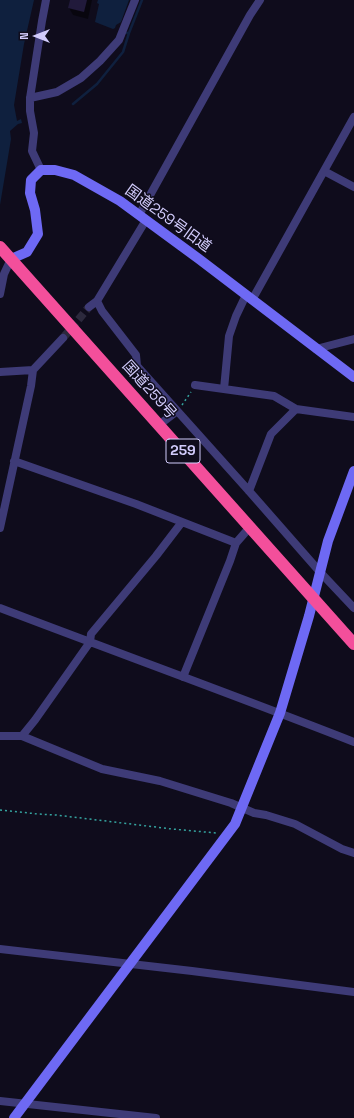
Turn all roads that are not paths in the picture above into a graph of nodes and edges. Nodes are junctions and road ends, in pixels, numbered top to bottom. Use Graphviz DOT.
graph roads {
  1 [pos="46,0"];
  2 [pos="135,0"];
  3 [pos="260,0"];
  4 [pos="30,98"];
  5 [pos="354,117"];
  6 [pos="41,170"];
  7 [pos="324,171"];
  8 [pos="354,187"];
  9 [pos="142,218"];
  10 [pos="0,247"];
  11 [pos="10,259"];
  12 [pos="0,294"];
  13 [pos="249,297"];
  14 [pos="97,301"];
  15 [pos="89,307"];
  16 [pos="63,338"];
  17 [pos="354,339"];
  18 [pos="316,349"];
  19 [pos="33,370"];
  20 [pos="0,372"];
  21 [pos="354,377"];
  22 [pos="195,385"];
  23 [pos="224,389"];
  24 [pos="296,409"];
  25 [pos="177,411"];
  26 [pos="354,417"];
  27 [pos="159,425"];
  28 [pos="14,461"];
  29 [pos="354,471"];
  30 [pos="250,491"];
  31 [pos="182,522"];
  32 [pos="250,527"];
  33 [pos="0,528"];
  34 [pos="236,543"];
  35 [pos="320,572"];
  36 [pos="314,598"];
  37 [pos="353,604"];
  38 [pos="0,608"];
  39 [pos="90,642"];
  40 [pos="354,644"];
  41 [pos="183,677"];
  42 [pos="280,713"];
  43 [pos="0,736"];
  44 [pos="22,736"];
  45 [pos="354,742"];
  46 [pos="242,808"];
  47 [pos="354,853"];
  48 [pos="0,949"];
  49 [pos="130,964"];
  50 [pos="354,992"];
  51 [pos="0,1101"];
  52 [pos="26,1104"];
  53 [pos="14,1118"];
  54 [pos="156,1118"];
  1 -- 4 [label="street"];
  2 -- 4 [label="street"];
  3 -- 9 [label="street"];
  4 -- 6 [label="street"];
  5 -- 7 [label="street"];
  6 -- 9 [label="street, 国道259号旧道"];
  6 -- 11 [label="street"];
  7 -- 8 [label="street"];
  7 -- 13 [label="street"];
  9 -- 13 [label="street, 国道259号旧道"];
  9 -- 14 [label="street"];
  10 -- 11 [label="highway, 国道259号 / 259"];
  11 -- 12 [label="street"];
  11 -- 27 [label="highway, 国道259号 / 259"];
  13 -- 18 [label="street, 国道259号旧道"];
  13 -- 23 [label="street"];
  14 -- 15 [label="street"];
  14 -- 25 [label="street"];
  16 -- 19 [label="street"];
  17 -- 18 [label="street"];
  18 -- 21 [label="street, 国道259号旧道"];
  19 -- 20 [label="street"];
  19 -- 28 [label="street"];
  22 -- 23 [label="street"];
  23 -- 24 [label="street"];
  24 -- 26 [label="street"];
  24 -- 30 [label="street"];
  25 -- 27 [label="street"];
  25 -- 30 [label="street"];
  27 -- 32 [label="highway, 国道259号 / 259"];
  28 -- 31 [label="street"];
  28 -- 33 [label="street"];
  29 -- 35 [label="street"];
  30 -- 35 [label="street"];
  31 -- 34 [label="street"];
  31 -- 39 [label="street"];
  32 -- 34 [label="street"];
  32 -- 36 [label="highway, 国道259号 / 259"];
  34 -- 41 [label="street"];
  35 -- 36 [label="street"];
  35 -- 37 [label="street"];
  36 -- 40 [label="highway, 国道259号 / 259"];
  36 -- 42 [label="street"];
  38 -- 39 [label="street"];
  39 -- 41 [label="street"];
  39 -- 44 [label="street"];
  41 -- 42 [label="street"];
  42 -- 45 [label="street"];
  42 -- 46 [label="street"];
  43 -- 44 [label="street"];
  44 -- 46 [label="street"];
  46 -- 47 [label="street"];
  46 -- 49 [label="street"];
  48 -- 49 [label="street"];
  49 -- 50 [label="street"];
  49 -- 52 [label="street"];
  51 -- 52 [label="street"];
  52 -- 53 [label="street"];
  52 -- 54 [label="street"];
}
